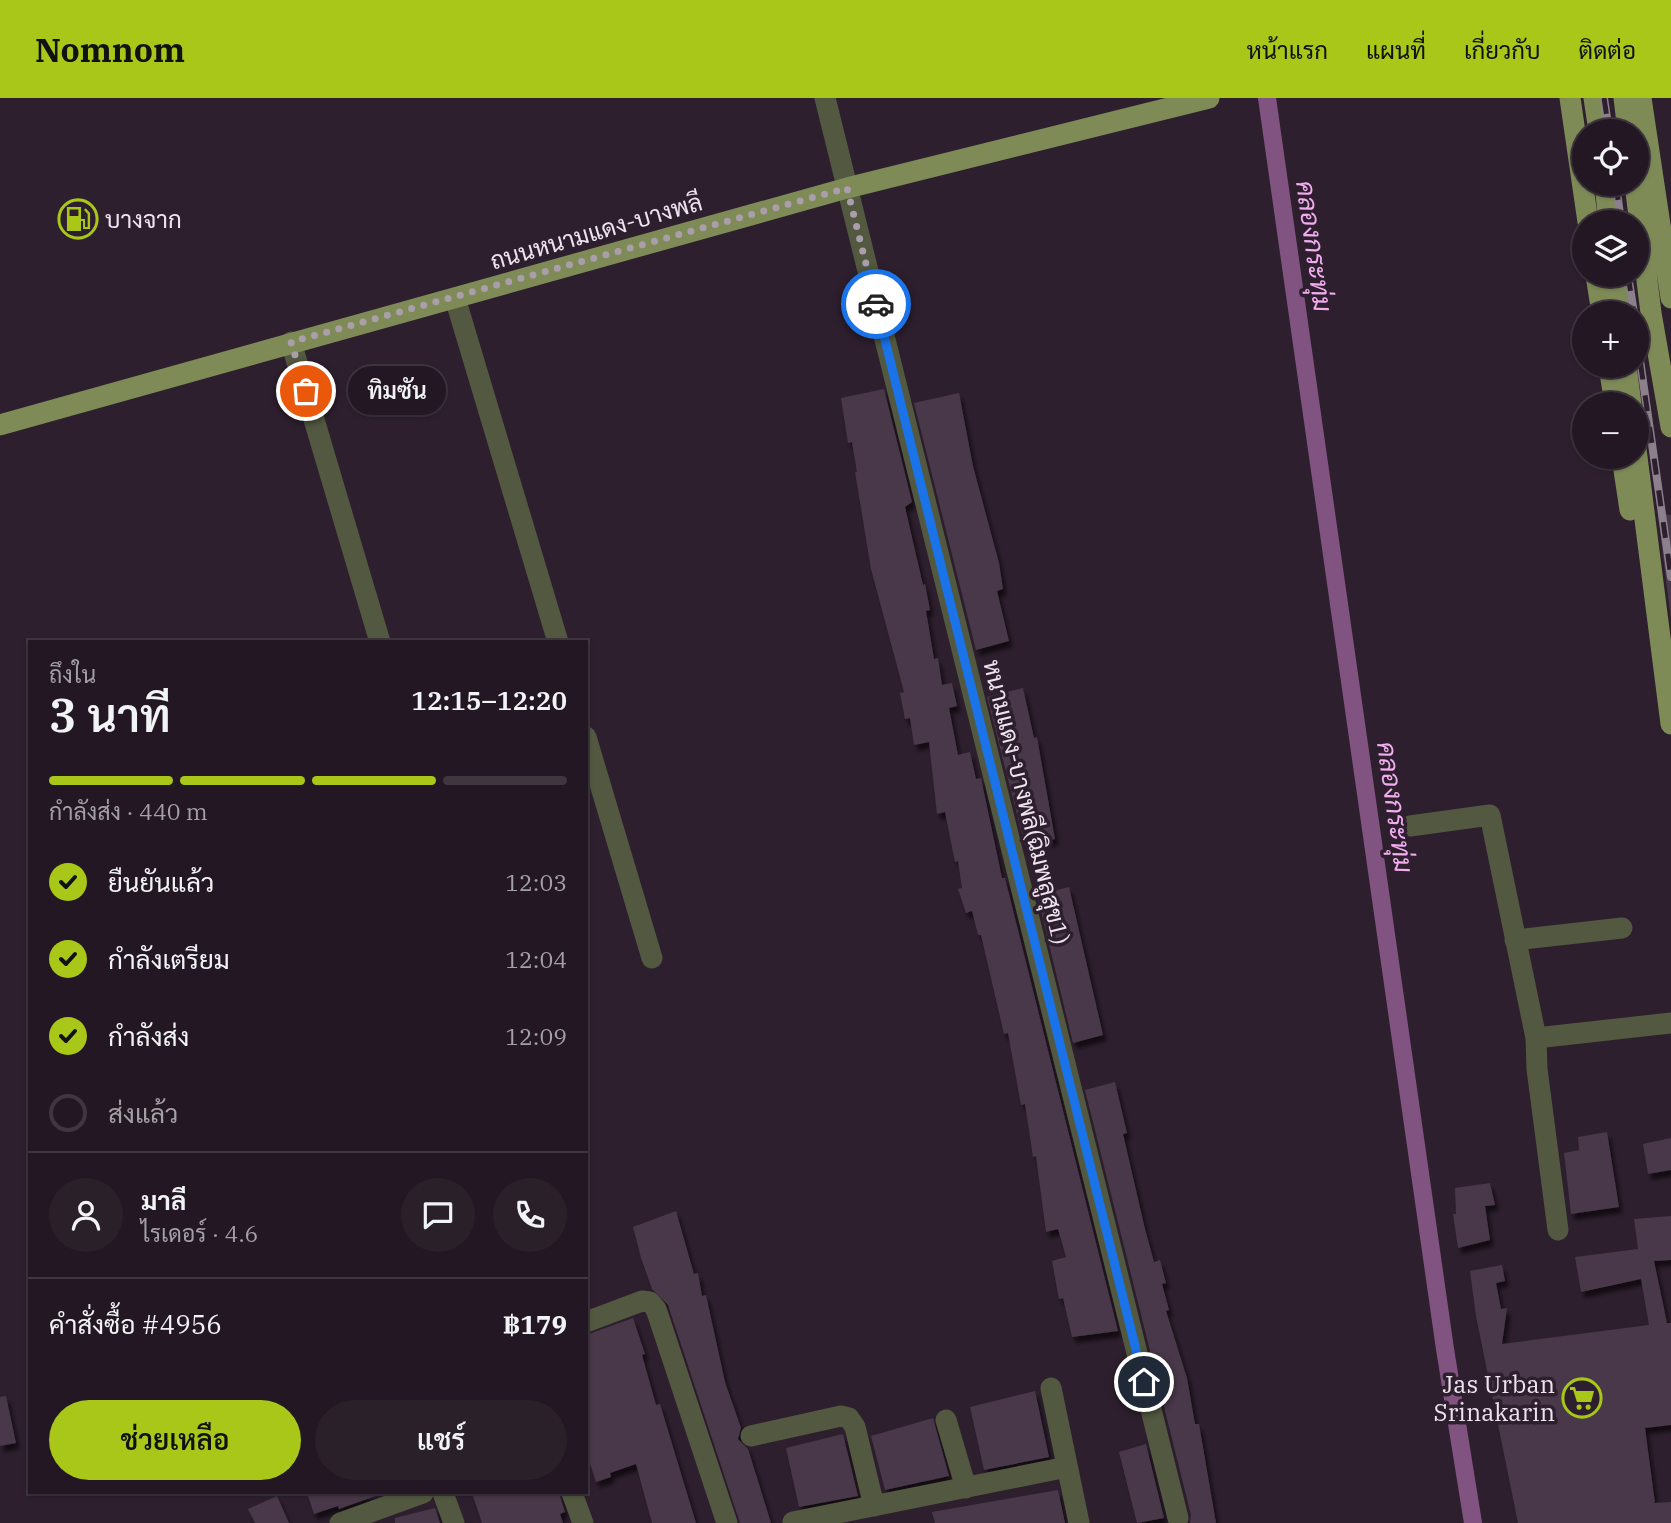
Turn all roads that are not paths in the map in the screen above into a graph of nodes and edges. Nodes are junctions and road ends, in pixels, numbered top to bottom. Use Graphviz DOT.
graph roads {
  1 [pos="825,98"];
  2 [pos="1209,98"];
  3 [pos="1594,98"];
  4 [pos="1624,98"];
  5 [pos="1641,98"];
  6 [pos="1568,101"];
  7 [pos="1147,105"];
  8 [pos="1597,119"];
  9 [pos="1627,119"];
  10 [pos="847,188"];
  11 [pos="1636,196"];
  12 [pos="1586,210"];
  13 [pos="455,298"];
  14 [pos="1671,299"];
  15 [pos="291,342"];
  16 [pos="0,425"];
  17 [pos="1671,427"];
  18 [pos="1624,469"];
  19 [pos="1638,469"];
  20 [pos="379,640"];
  21 [pos="557,640"];
  22 [pos="1663,666"];
  23 [pos="1671,724"];
  24 [pos="588,744"];
  25 [pos="1410,826"];
  26 [pos="1622,928"];
  27 [pos="1515,940"];
  28 [pos="652,958"];
  29 [pos="1671,1023"];
  30 [pos="1536,1038"];
  31 [pos="1558,1230"];
  32 [pos="588,1321"];
  33 [pos="1051,1388"];
  34 [pos="946,1420"];
  35 [pos="751,1436"];
  36 [pos="1067,1467"];
  37 [pos="966,1488"];
  38 [pos="420,1494"];
  39 [pos="443,1494"];
  40 [pos="572,1494"];
  41 [pos="874,1506"];
  42 [pos="1178,1518"];
  43 [pos="793,1522"];
  44 [pos="340,1523"];
  45 [pos="454,1523"];
  46 [pos="583,1523"];
  47 [pos="727,1523"];
  48 [pos="1079,1523"];
  1 -- 10 [label="street, หนามแดง-บางพลี(ฉิมพลูสุข1)"];
  2 -- 7 [label="main road, ถนนหนามแดง-บางพลี"];
  3 -- 8 [label="main road"];
  4 -- 9 [label="main road"];
  5 -- 14 [label="main road"];
  6 -- 12 [label="main road"];
  7 -- 10 [label="main road, ถนนหนามแดง-บางพลี"];
  10 -- 13 [label="main road, ถนนหนามแดง-บางพลี"];
  10 -- 42 [label="street, หนามแดง-บางพลี(ฉิมพลูสุข1)"];
  11 -- 17 [label="main road"];
  13 -- 15 [label="main road, ถนนหนามแดง-บางพลี"];
  13 -- 21 [label="street"];
  15 -- 16 [label="main road, ถนนหนามแดง-บางพลี"];
  15 -- 20 [label="street"];
  18 -- 22 [label="main road"];
  19 -- 22 [label="main road"];
  22 -- 23 [label="main road"];
  24 -- 28 [label="street"];
  25 -- 27 [label="street"];
  26 -- 27 [label="street"];
  27 -- 30 [label="street"];
  29 -- 30 [label="street"];
  30 -- 31 [label="street"];
  32 -- 47 [label="street"];
  33 -- 36 [label="street"];
  34 -- 37 [label="street"];
  35 -- 41 [label="street"];
  36 -- 37 [label="street"];
  36 -- 48 [label="street"];
  37 -- 41 [label="street"];
  38 -- 44 [label="street"];
  39 -- 45 [label="street"];
  40 -- 46 [label="street"];
  41 -- 43 [label="street"];
}
